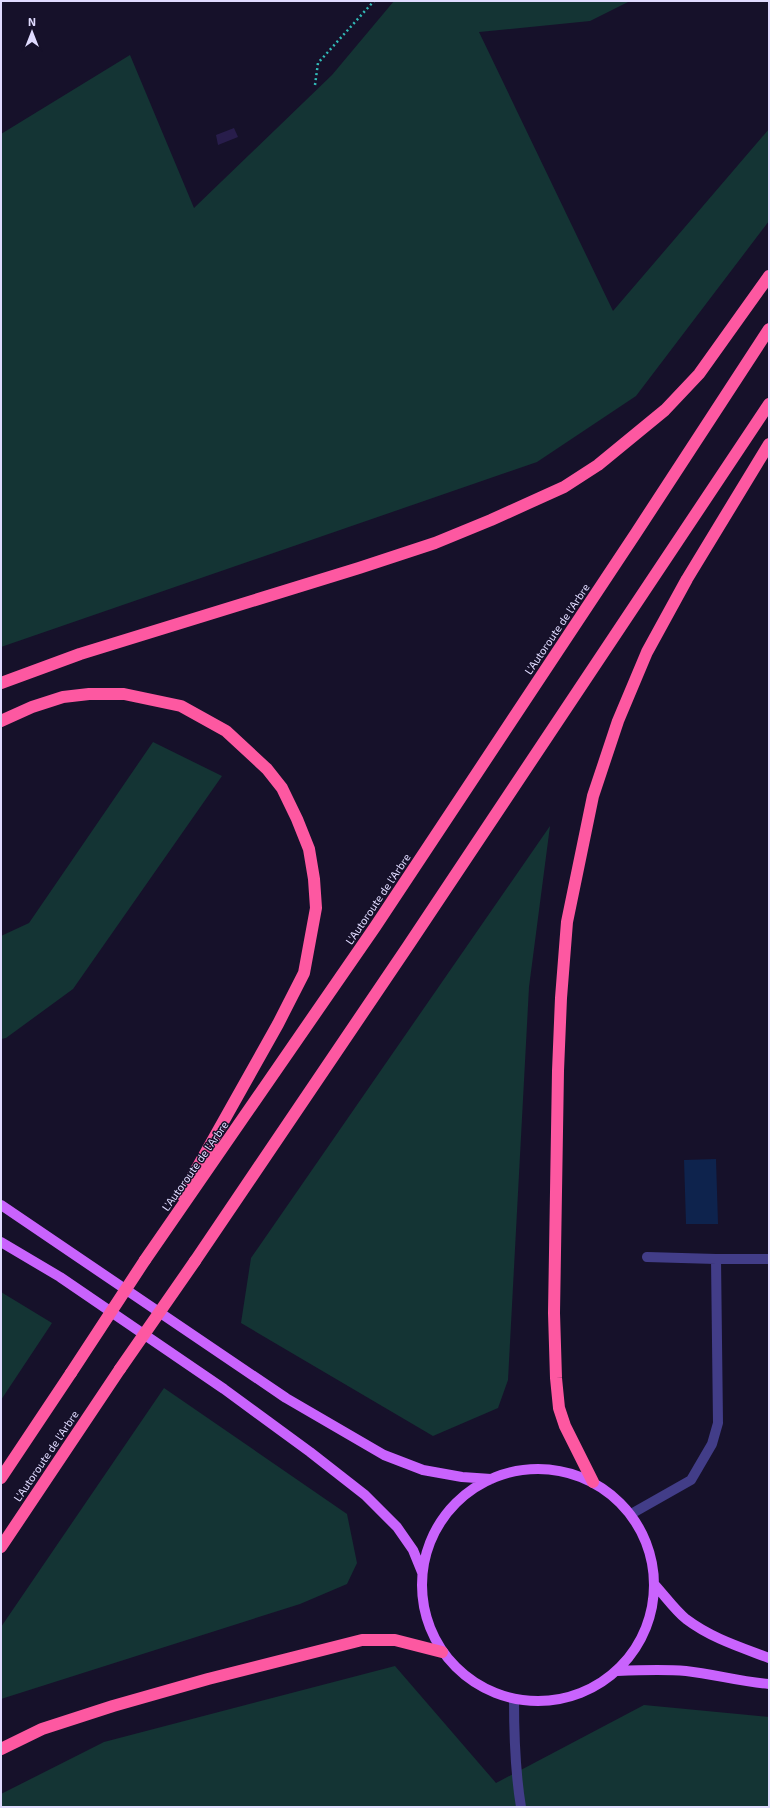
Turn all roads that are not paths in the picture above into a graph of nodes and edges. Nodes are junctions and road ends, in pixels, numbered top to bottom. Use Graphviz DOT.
graph roads {
  1 [pos="769,276"];
  2 [pos="769,329"];
  3 [pos="769,404"];
  4 [pos="769,444"];
  5 [pos="1,683"];
  6 [pos="1,721"];
  7 [pos="1,1205"];
  8 [pos="1,1242"];
  9 [pos="647,1257"];
  10 [pos="716,1259"];
  11 [pos="769,1259"];
  12 [pos="146,1260"];
  13 [pos="1,1478"];
  14 [pos="491,1479"];
  15 [pos="592,1482"];
  16 [pos="631,1514"];
  17 [pos="1,1547"];
  18 [pos="422,1572"];
  19 [pos="655,1585"];
  20 [pos="442,1652"];
  21 [pos="769,1658"];
  22 [pos="617,1671"];
  23 [pos="769,1684"];
  24 [pos="514,1699"];
  25 [pos="1,1749"];
  26 [pos="521,1807"];
  1 -- 5 [label="highway"];
  2 -- 12 [label="highway, L'Autoroute de l'Arbre"];
  3 -- 17 [label="highway, L'Autoroute de l'Arbre, bridge"];
  4 -- 15 [label="highway"];
  6 -- 12 [label="highway"];
  7 -- 14 [label="main road"];
  8 -- 18 [label="main road"];
  9 -- 10 [label="street"];
  10 -- 11 [label="street"];
  10 -- 16 [label="street"];
  12 -- 13 [label="highway, L'Autoroute de l'Arbre, bridge"];
  14 -- 15 [label="main road"];
  14 -- 18 [label="main road"];
  15 -- 16 [label="main road"];
  16 -- 19 [label="main road"];
  18 -- 20 [label="main road"];
  19 -- 21 [label="main road"];
  19 -- 22 [label="main road"];
  20 -- 24 [label="main road"];
  20 -- 25 [label="highway"];
  22 -- 23 [label="main road"];
  22 -- 24 [label="main road"];
  24 -- 26 [label="street"];
}
